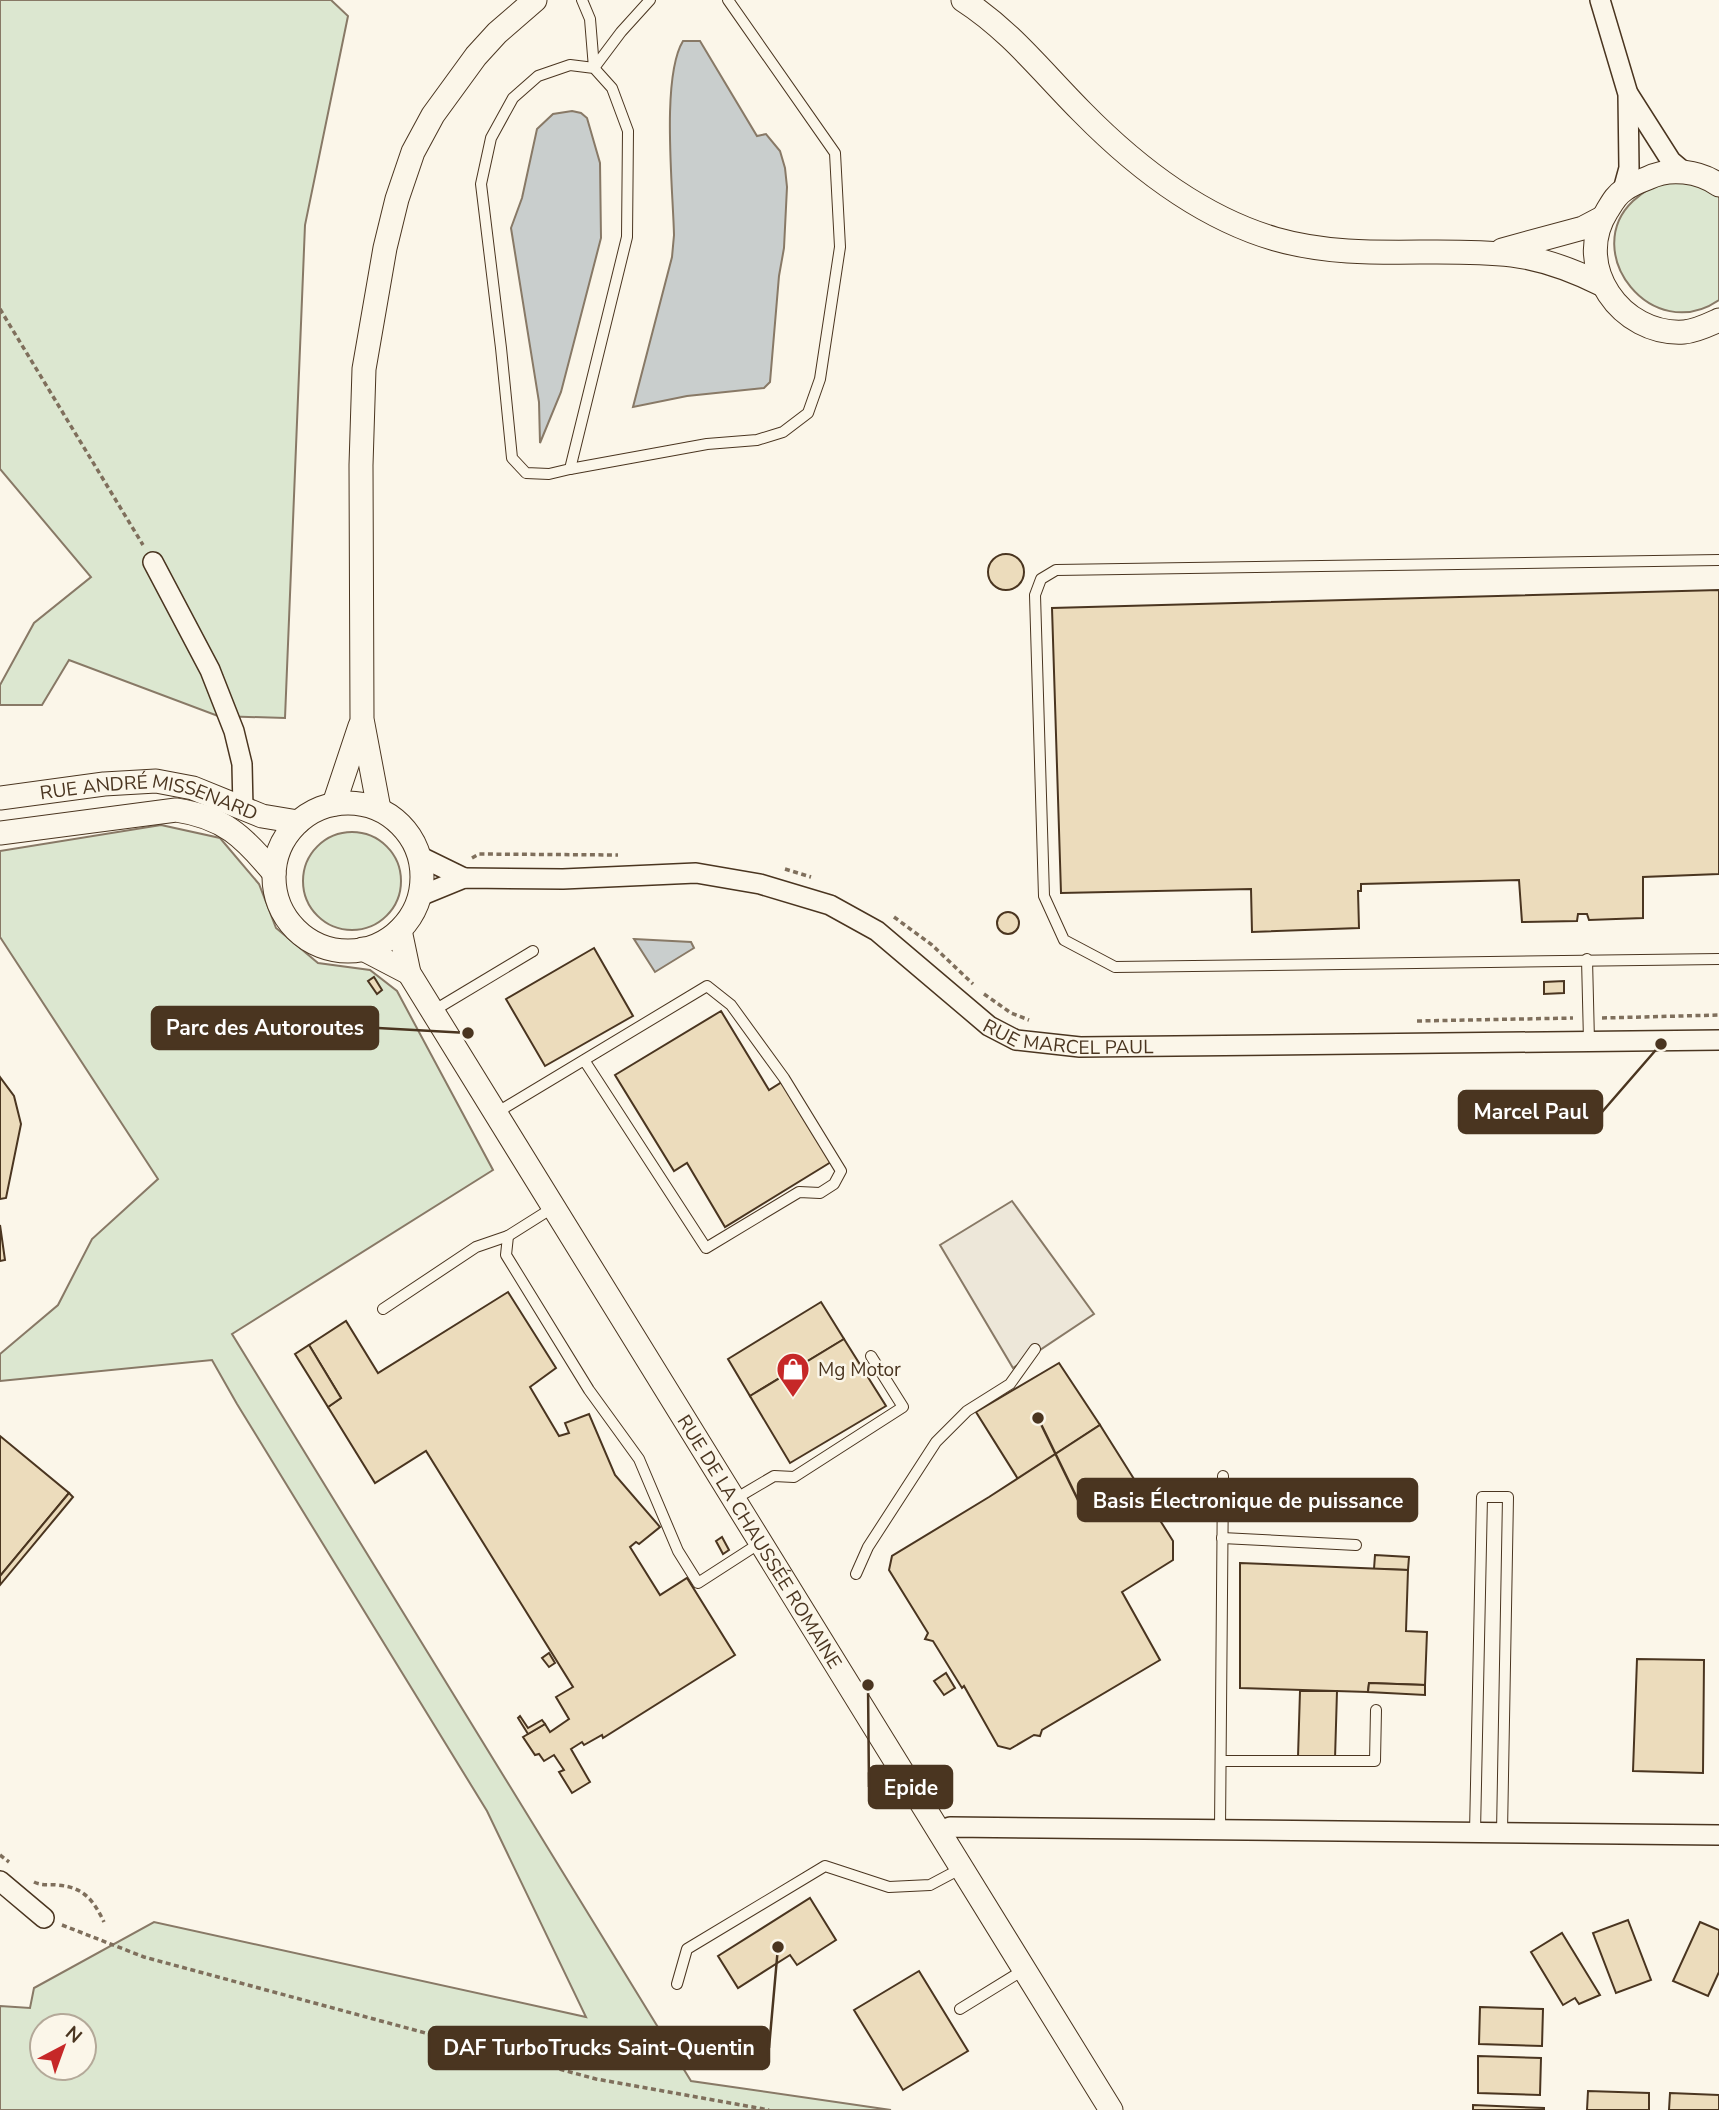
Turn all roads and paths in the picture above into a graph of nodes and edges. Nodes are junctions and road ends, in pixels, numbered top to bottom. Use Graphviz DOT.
graph roads {
  1 [pos="535,0"];
  2 [pos="582,0"];
  3 [pos="650,0"];
  4 [pos="728,0"];
  5 [pos="963,0"];
  6 [pos="1600,0"];
  7 [pos="594,68"];
  8 [pos="1628,94"];
  9 [pos="1684,172"];
  10 [pos="1717,181"];
  11 [pos="1623,190"];
  12 [pos="1602,218"];
  13 [pos="1487,253"];
  14 [pos="1603,285"];
  15 [pos="0,309"];
  16 [pos="1719,320"];
  17 [pos="570,469"];
  18 [pos="1719,560"];
  19 [pos="153,562"];
  20 [pos="362,719"];
  21 [pos="104,784"];
  22 [pos="0,798"];
  23 [pos="334,804"];
  24 [pos="243,809"];
  25 [pos="379,809"];
  26 [pos="109,818"];
  27 [pos="298,822"];
  28 [pos="0,833"];
  29 [pos="622,855"];
  30 [pos="419,856"];
  31 [pos="773,866"];
  32 [pos="274,873"];
  33 [pos="811,877"];
  34 [pos="466,878"];
  35 [pos="420,896"];
  36 [pos="892,917"];
  37 [pos="400,930"];
  38 [pos="363,949"];
  39 [pos="533,951"];
  40 [pos="1587,959"];
  41 [pos="1719,959"];
  42 [pos="410,973"];
  43 [pos="433,1011"];
  44 [pos="1719,1015"];
  45 [pos="1558,1018"];
  46 [pos="1609,1018"];
  47 [pos="1034,1022"];
  48 [pos="1406,1022"];
  49 [pos="1719,1040"];
  50 [pos="1589,1041"];
  51 [pos="584,1060"];
  52 [pos="496,1113"];
  53 [pos="554,1207"];
  54 [pos="509,1236"];
  55 [pos="383,1309"];
  56 [pos="1035,1349"];
  57 [pos="871,1356"];
  58 [pos="1223,1476"];
  59 [pos="735,1499"];
  60 [pos="1222,1538"];
  61 [pos="761,1542"];
  62 [pos="1356,1545"];
  63 [pos="856,1574"];
  64 [pos="1377,1710"];
  65 [pos="1221,1761"];
  66 [pos="1220,1829"];
  67 [pos="940,1831"];
  68 [pos="1475,1832"];
  69 [pos="1502,1832"];
  70 [pos="1719,1835"];
  71 [pos="0,1855"];
  72 [pos="10,1863"];
  73 [pos="963,1868"];
  74 [pos="0,1881"];
  75 [pos="31,1881"];
  76 [pos="44,1918"];
  77 [pos="104,1922"];
  78 [pos="1025,1969"];
  79 [pos="677,1984"];
  80 [pos="960,2009"];
  81 [pos="769,2110"];
  82 [pos="1111,2110"];
  1 -- 20 [label="street"];
  2 -- 7 [label="lane"];
  3 -- 7 [label="lane"];
  4 -- 17 [label="lane"];
  5 -- 13 [label="street"];
  6 -- 8 [label="street"];
  7 -- 17 [label="lane"];
  7 -- 17 [label="lane"];
  8 -- 9 [label="street"];
  8 -- 11 [label="street"];
  9 -- 10 [label="street"];
  9 -- 11 [label="street"];
  11 -- 12 [label="street"];
  12 -- 13 [label="street"];
  12 -- 14 [label="street"];
  13 -- 14 [label="street"];
  14 -- 16 [label="street"];
  15 -- 19 [label="path"];
  18 -- 40 [label="lane"];
  19 -- 24 [label="street"];
  20 -- 23 [label="street"];
  20 -- 25 [label="street"];
  21 -- 22 [label="street, RUE ANDRÉ MISSENARD"];
  21 -- 24 [label="street, RUE ANDRÉ MISSENARD"];
  21 -- 26 [label="street"];
  23 -- 25 [label="street"];
  23 -- 27 [label="street"];
  24 -- 27 [label="street, RUE ANDRÉ MISSENARD"];
  25 -- 30 [label="street"];
  26 -- 28 [label="street, RUE ANDRÉ MISSENARD"];
  26 -- 32 [label="street, RUE ANDRÉ MISSENARD"];
  27 -- 32 [label="street"];
  29 -- 34 [label="path"];
  30 -- 34 [label="street, RUE MARCEL PAUL"];
  30 -- 35 [label="street"];
  31 -- 33 [label="path"];
  32 -- 38 [label="street"];
  34 -- 35 [label="street, RUE MARCEL PAUL"];
  34 -- 50 [label="street, RUE MARCEL PAUL"];
  35 -- 37 [label="street"];
  36 -- 47 [label="path"];
  37 -- 38 [label="street"];
  37 -- 42 [label="street, RUE DE LA CHAUSSÉE ROMAINE"];
  38 -- 42 [label="street"];
  39 -- 43 [label="lane"];
  40 -- 41 [label="lane"];
  40 -- 50 [label="lane"];
  42 -- 43 [label="street, RUE DE LA CHAUSSÉE ROMAINE"];
  43 -- 52 [label="street, RUE DE LA CHAUSSÉE ROMAINE"];
  44 -- 46 [label="path"];
  45 -- 48 [label="path"];
  49 -- 50 [label="street, RUE MARCEL PAUL"];
  51 -- 51 [label="lane"];
  51 -- 52 [label="lane"];
  52 -- 53 [label="street, RUE DE LA CHAUSSÉE ROMAINE"];
  53 -- 54 [label="lane"];
  53 -- 59 [label="street, RUE DE LA CHAUSSÉE ROMAINE"];
  54 -- 55 [label="lane"];
  54 -- 61 [label="lane"];
  56 -- 63 [label="lane"];
  57 -- 59 [label="lane"];
  58 -- 60 [label="lane"];
  59 -- 61 [label="street, RUE DE LA CHAUSSÉE ROMAINE"];
  60 -- 62 [label="lane"];
  60 -- 65 [label="lane"];
  61 -- 67 [label="street, RUE DE LA CHAUSSÉE ROMAINE"];
  64 -- 65 [label="lane"];
  65 -- 66 [label="lane"];
  66 -- 67 [label="street"];
  66 -- 68 [label="street"];
  67 -- 73 [label="street, RUE DE LA CHAUSSÉE ROMAINE"];
  68 -- 69 [label="street"];
  68 -- 69 [label="lane"];
  69 -- 70 [label="street"];
  71 -- 72 [label="path"];
  73 -- 78 [label="street, RUE DE LA CHAUSSÉE ROMAINE"];
  73 -- 79 [label="lane"];
  74 -- 76 [label="street"];
  75 -- 77 [label="path"];
  76 -- 81 [label="path"];
  78 -- 80 [label="lane"];
  78 -- 82 [label="street, RUE DE LA CHAUSSÉE ROMAINE"];
}
